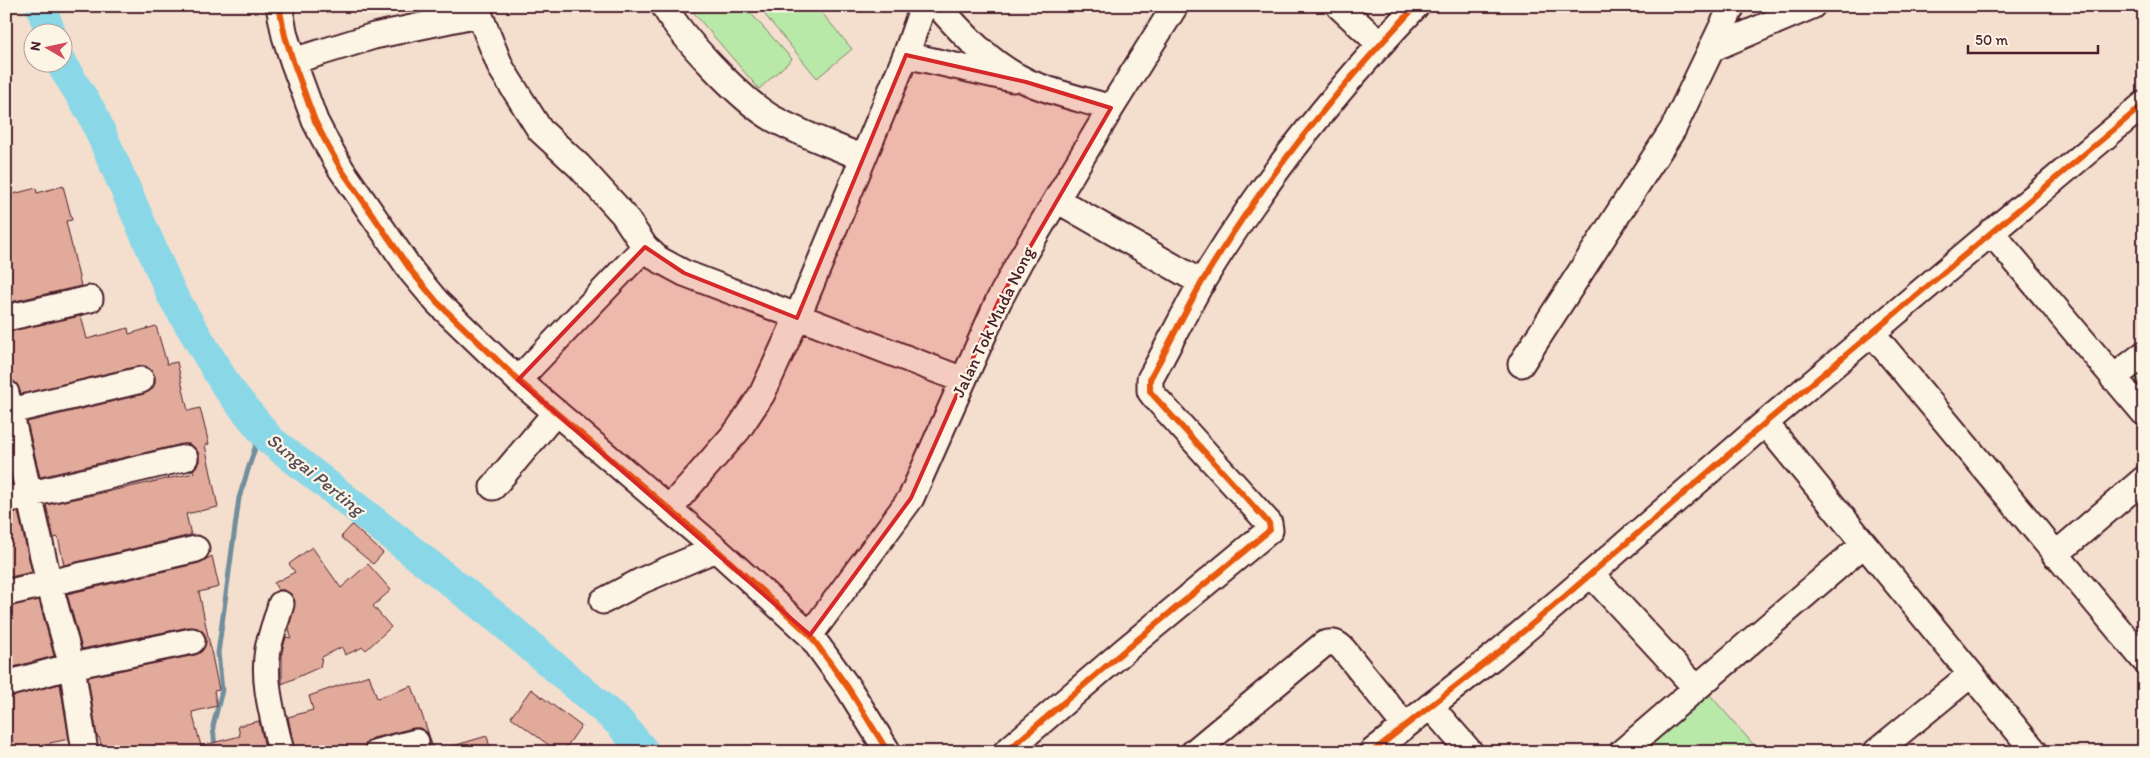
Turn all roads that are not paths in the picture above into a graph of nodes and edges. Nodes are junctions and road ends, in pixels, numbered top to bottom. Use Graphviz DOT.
graph roads {
  1 [pos="279,6"];
  2 [pos="664,6"];
  3 [pos="923,6"];
  4 [pos="938,6"];
  5 [pos="1175,6"];
  6 [pos="1338,6"];
  7 [pos="1416,6"];
  8 [pos="1732,6"];
  9 [pos="1812,6"];
  10 [pos="477,10"];
  11 [pos="1380,44"];
  12 [pos="1711,49"];
  13 [pos="906,55"];
  14 [pos="293,61"];
  15 [pos="1026,82"];
  16 [pos="2144,104"];
  17 [pos="1111,108"];
  18 [pos="863,158"];
  19 [pos="1057,200"];
  20 [pos="1991,232"];
  21 [pos="645,248"];
  22 [pos="1202,283"];
  23 [pos="90,300"];
  24 [pos="6,318"];
  25 [pos="798,318"];
  26 [pos="1872,333"];
  27 [pos="2144,354"];
  28 [pos="1521,364"];
  29 [pos="2113,378"];
  30 [pos="141,380"];
  31 [pos="518,380"];
  32 [pos="963,380"];
  33 [pos="8,405"];
  34 [pos="556,412"];
  35 [pos="2144,413"];
  36 [pos="1765,424"];
  37 [pos="185,458"];
  38 [pos="2144,479"];
  39 [pos="493,487"];
  40 [pos="30,494"];
  41 [pos="6,500"];
  42 [pos="669,509"];
  43 [pos="1864,544"];
  44 [pos="196,549"];
  45 [pos="716,549"];
  46 [pos="2055,555"];
  47 [pos="1591,574"];
  48 [pos="49,584"];
  49 [pos="6,593"];
  50 [pos="603,602"];
  51 [pos="281,604"];
  52 [pos="810,635"];
  53 [pos="192,641"];
  54 [pos="2144,660"];
  55 [pos="72,666"];
  56 [pos="1970,675"];
  57 [pos="6,684"];
  58 [pos="1696,688"];
  59 [pos="1430,706"];
  60 [pos="1405,726"];
  61 [pos="416,742"];
  62 [pos="85,752"];
  63 [pos="281,752"];
  64 [pos="377,752"];
  65 [pos="888,752"];
  66 [pos="1006,752"];
  67 [pos="1194,752"];
  68 [pos="1372,752"];
  69 [pos="1470,752"];
  70 [pos="1622,752"];
  71 [pos="1876,752"];
  72 [pos="2035,752"];
  1 -- 14 [label="street"];
  2 -- 18 [label="street"];
  3 -- 13 [label="street"];
  4 -- 15 [label="street"];
  5 -- 17 [label="street, Jalan Tok Muda Nong"];
  6 -- 11 [label="street"];
  7 -- 11 [label="street"];
  8 -- 12 [label="street"];
  9 -- 12 [label="street"];
  10 -- 14 [label="street"];
  10 -- 21 [label="street"];
  11 -- 22 [label="street"];
  12 -- 28 [label="street"];
  13 -- 15 [label="street"];
  13 -- 18 [label="street"];
  14 -- 31 [label="street"];
  15 -- 17 [label="street"];
  16 -- 20 [label="street"];
  17 -- 19 [label="street, Jalan Tok Muda Nong"];
  18 -- 25 [label="street"];
  19 -- 22 [label="street"];
  19 -- 32 [label="street, Jalan Tok Muda Nong"];
  20 -- 26 [label="street"];
  20 -- 29 [label="street"];
  21 -- 25 [label="street"];
  21 -- 31 [label="street"];
  22 -- 66 [label="street"];
  23 -- 24 [label="street"];
  25 -- 32 [label="street"];
  25 -- 42 [label="street"];
  26 -- 36 [label="street"];
  26 -- 46 [label="street"];
  27 -- 29 [label="street"];
  29 -- 35 [label="street"];
  30 -- 33 [label="street"];
  31 -- 34 [label="street"];
  32 -- 52 [label="street, Jalan Tok Muda Nong"];
  33 -- 40 [label="street"];
  34 -- 39 [label="street"];
  34 -- 42 [label="street"];
  36 -- 43 [label="street"];
  36 -- 47 [label="street"];
  37 -- 40 [label="street"];
  38 -- 46 [label="street"];
  40 -- 41 [label="street"];
  40 -- 48 [label="street"];
  42 -- 45 [label="street"];
  43 -- 56 [label="street"];
  43 -- 58 [label="street"];
  44 -- 48 [label="street"];
  45 -- 50 [label="street"];
  45 -- 52 [label="street"];
  46 -- 54 [label="street"];
  47 -- 58 [label="street"];
  47 -- 59 [label="street"];
  48 -- 49 [label="street"];
  48 -- 55 [label="street"];
  51 -- 63 [label="street"];
  52 -- 65 [label="street"];
  53 -- 55 [label="street"];
  55 -- 57 [label="street"];
  55 -- 62 [label="street"];
  56 -- 71 [label="street"];
  56 -- 72 [label="street"];
  58 -- 70 [label="street"];
  59 -- 60 [label="street"];
  59 -- 69 [label="street"];
  60 -- 67 [label="street"];
  60 -- 68 [label="street"];
  61 -- 64 [label="street"];
}
